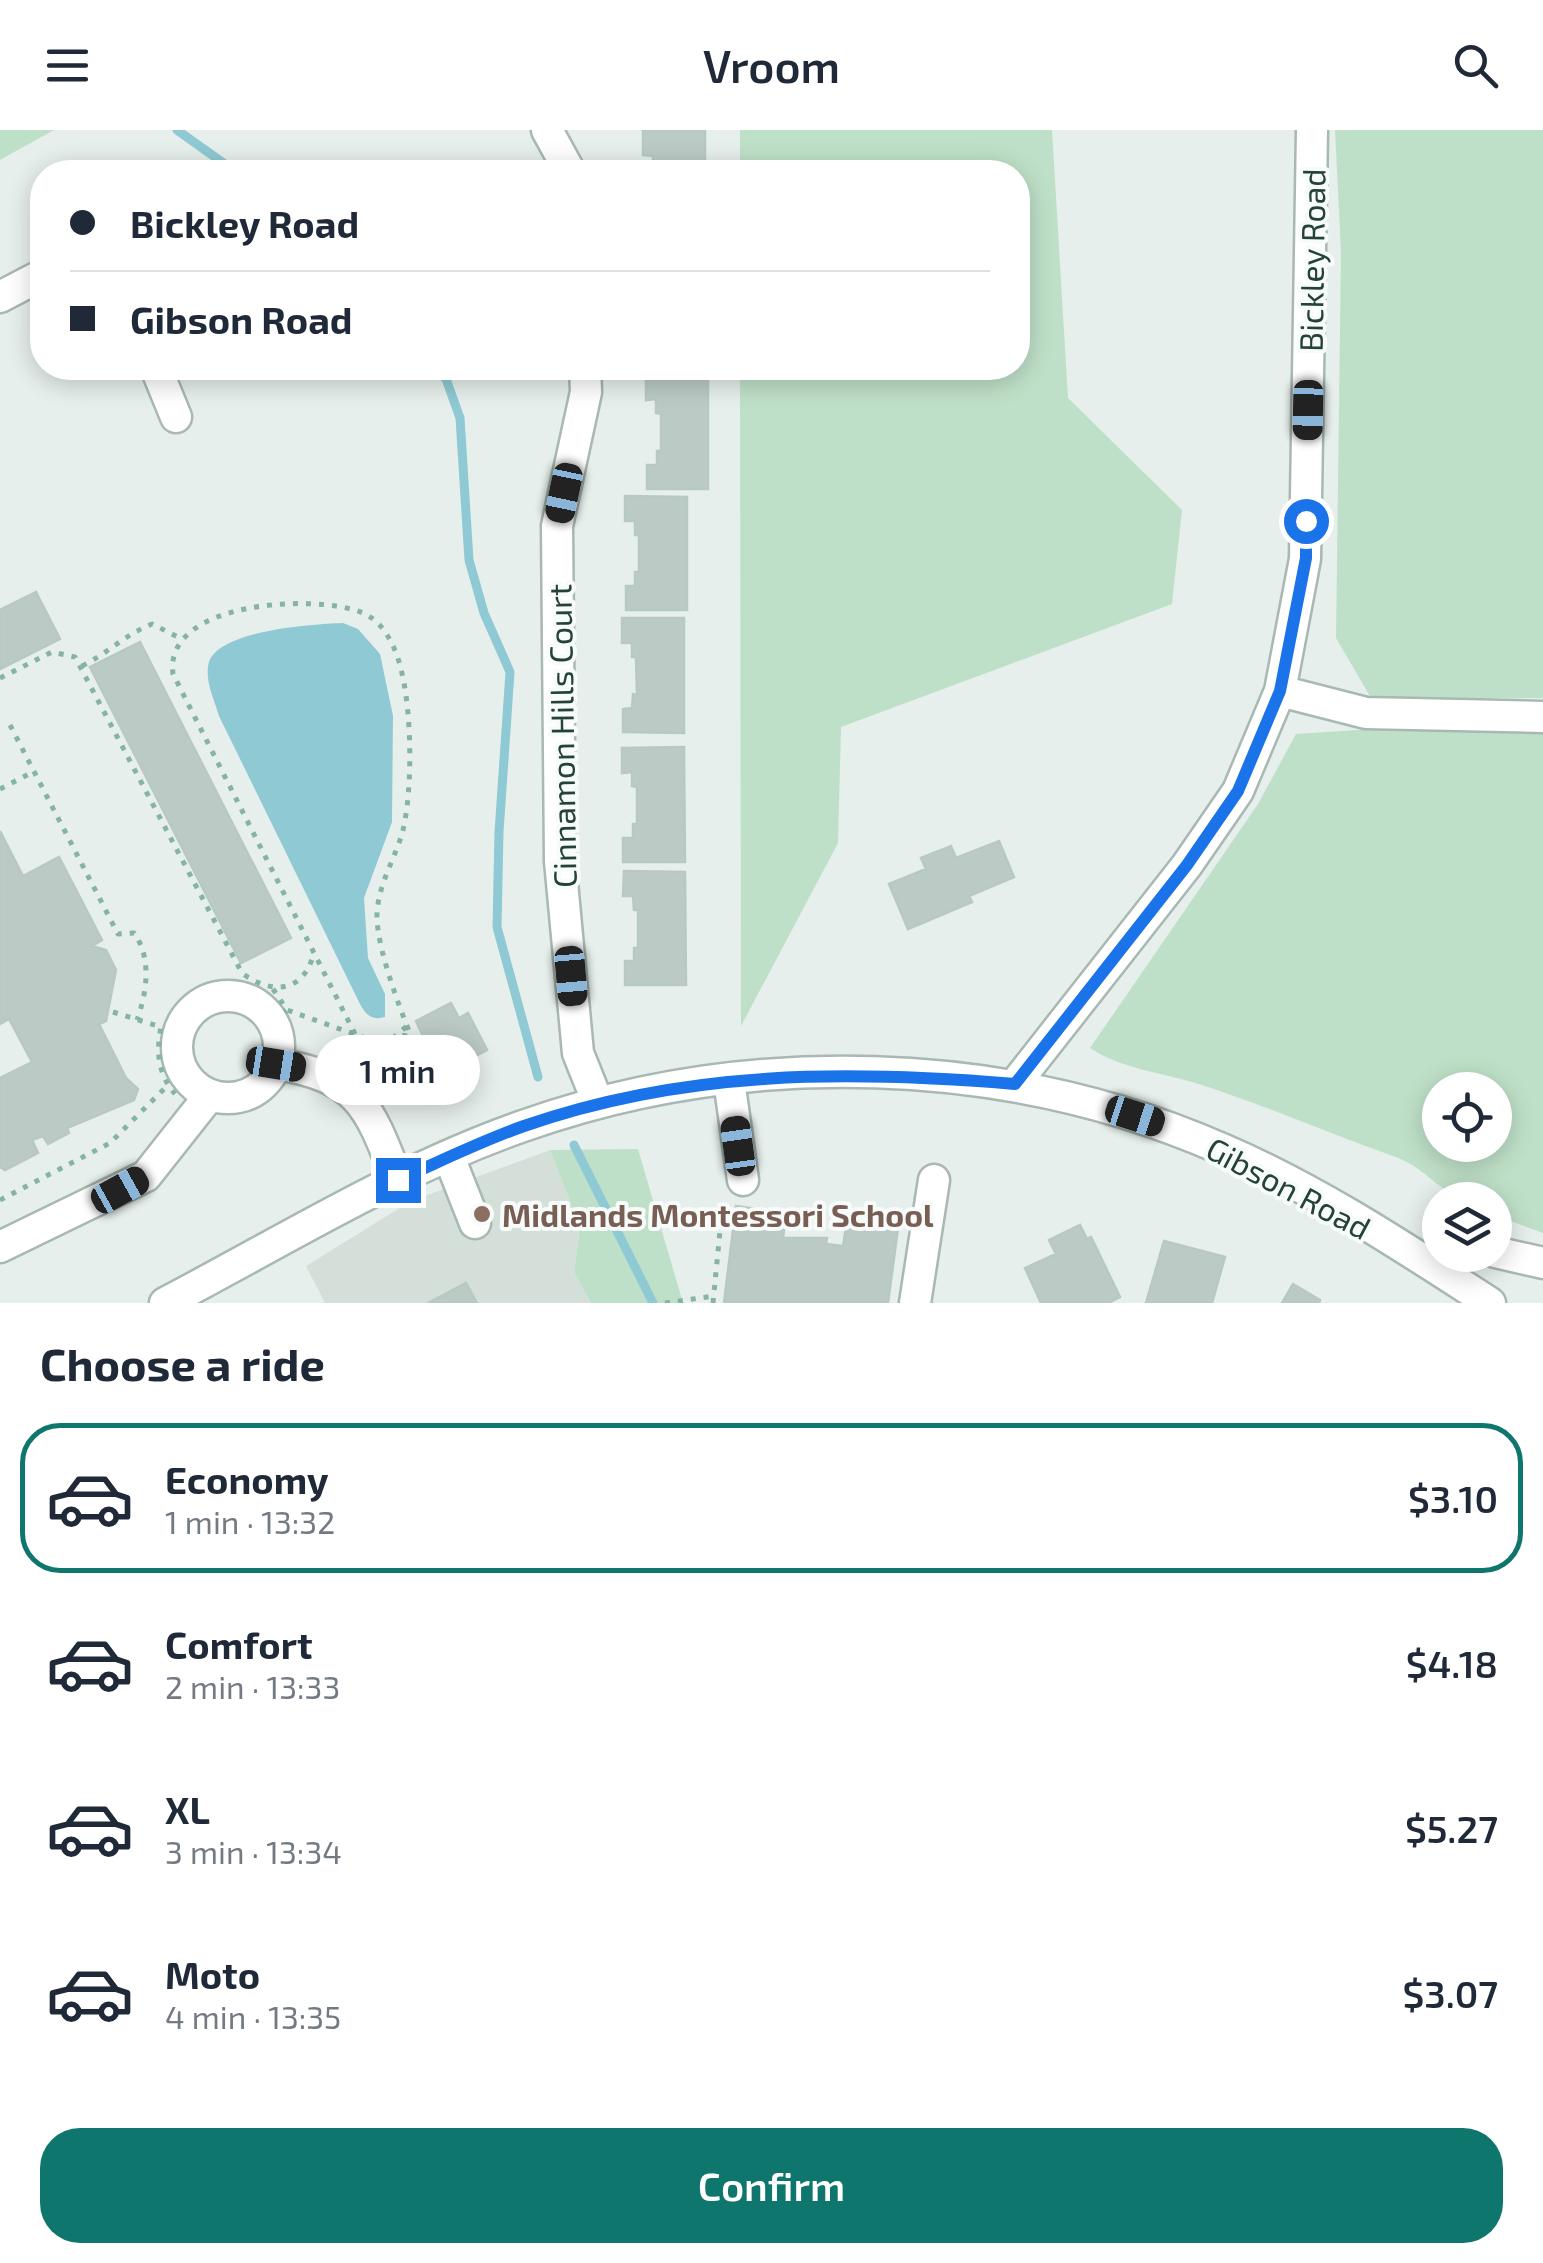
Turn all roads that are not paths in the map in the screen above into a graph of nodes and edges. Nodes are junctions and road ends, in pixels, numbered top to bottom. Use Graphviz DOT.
graph roads {
  1 [pos="547,130"];
  2 [pos="1312,130"];
  3 [pos="563,160"];
  4 [pos="30,281"];
  5 [pos="0,297"];
  6 [pos="161,380"];
  7 [pos="586,380"];
  8 [pos="176,417"];
  9 [pos="1280,691"];
  10 [pos="1543,717"];
  11 [pos="276,1064"];
  12 [pos="729,1080"];
  13 [pos="1015,1084"];
  14 [pos="197,1100"];
  15 [pos="598,1103"];
  16 [pos="449,1158"];
  17 [pos="398,1180"];
  18 [pos="743,1180"];
  19 [pos="934,1180"];
  20 [pos="474,1223"];
  21 [pos="0,1248"];
  22 [pos="1512,1256"];
  23 [pos="1543,1263"];
  24 [pos="1477,1295"];
  25 [pos="164,1303"];
  26 [pos="915,1303"];
  1 -- 3 [label="street"];
  2 -- 9 [label="street, Bickley Road"];
  4 -- 5 [label="street"];
  6 -- 8 [label="street"];
  7 -- 15 [label="street, Cinnamon Hills Court"];
  9 -- 10 [label="street"];
  9 -- 13 [label="street, Bickley Road"];
  11 -- 14 [label="street"];
  11 -- 14 [label="street"];
  11 -- 17 [label="street"];
  12 -- 13 [label="street, Gibson Road"];
  12 -- 15 [label="street, Gibson Road"];
  12 -- 18 [label="street"];
  13 -- 24 [label="street, Gibson Road"];
  14 -- 21 [label="street"];
  15 -- 16 [label="street, Gibson Road"];
  16 -- 17 [label="street, Gibson Road"];
  16 -- 20 [label="street"];
  17 -- 25 [label="street, Gibson Road"];
  19 -- 26 [label="street"];
  22 -- 23 [label="street"];
}
